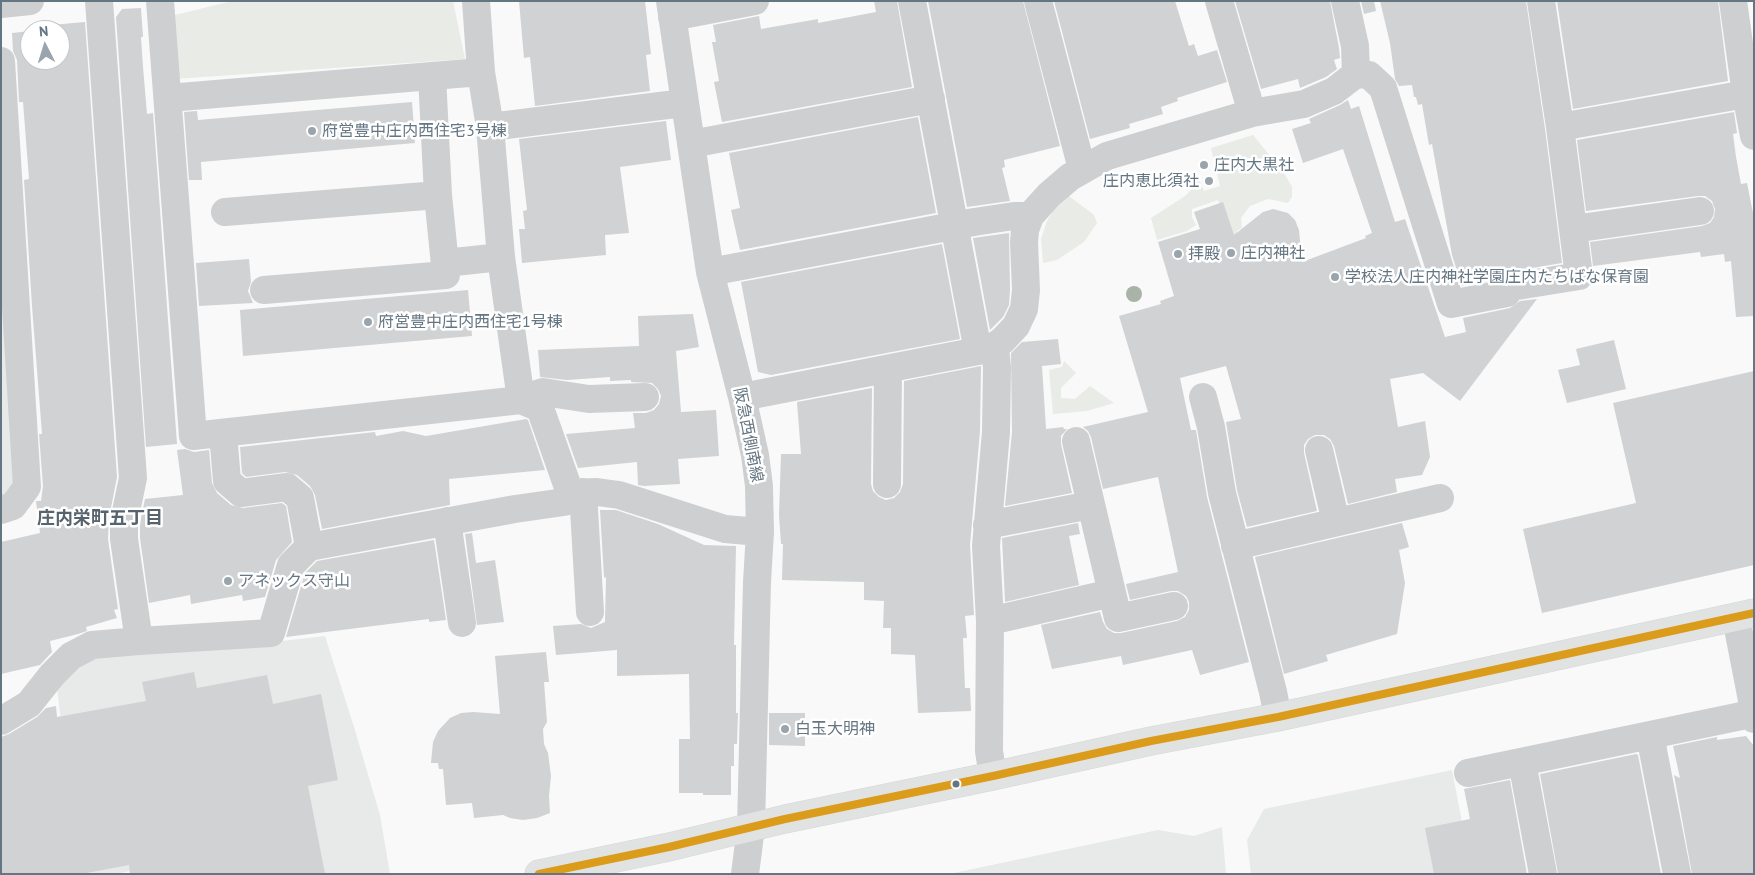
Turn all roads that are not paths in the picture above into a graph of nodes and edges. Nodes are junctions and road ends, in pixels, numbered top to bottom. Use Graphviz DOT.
graph roads {
  1 [pos="30,1"];
  2 [pos="99,1"];
  3 [pos="160,1"];
  4 [pos="476,1"];
  5 [pos="755,1"];
  6 [pos="912,1"];
  7 [pos="1038,1"];
  8 [pos="1219,1"];
  9 [pos="1345,1"];
  10 [pos="1540,1"];
  11 [pos="1732,1"];
  12 [pos="1,4"];
  13 [pos="671,9"];
  14 [pos="1,61"];
  15 [pos="481,72"];
  16 [pos="1356,74"];
  17 [pos="432,76"];
  18 [pos="1746,94"];
  19 [pos="168,98"];
  20 [pos="931,99"];
  21 [pos="684,102"];
  22 [pos="1252,112"];
  23 [pos="490,127"];
  24 [pos="1560,127"];
  25 [pos="1754,136"];
  26 [pos="690,144"];
  27 [pos="1082,169"];
  28 [pos="438,195"];
  29 [pos="1700,211"];
  30 [pos="225,212"];
  31 [pos="1030,216"];
  32 [pos="954,226"];
  33 [pos="1573,230"];
  34 [pos="501,257"];
  35 [pos="445,264"];
  36 [pos="710,272"];
  37 [pos="264,290"];
  38 [pos="987,348"];
  39 [pos="888,369"];
  40 [pos="645,396"];
  41 [pos="742,397"];
  42 [pos="1203,397"];
  43 [pos="521,400"];
  44 [pos="223,432"];
  45 [pos="1076,441"];
  46 [pos="1319,450"];
  47 [pos="887,484"];
  48 [pos="577,493"];
  49 [pos="1440,498"];
  50 [pos="1091,505"];
  51 [pos="1,510"];
  52 [pos="447,521"];
  53 [pos="1336,522"];
  54 [pos="987,525"];
  55 [pos="760,532"];
  56 [pos="1235,546"];
  57 [pos="309,547"];
  58 [pos="1112,593"];
  59 [pos="1174,606"];
  60 [pos="590,612"];
  61 [pos="1745,615"];
  62 [pos="990,621"];
  63 [pos="462,623"];
  64 [pos="139,642"];
  65 [pos="1278,717"];
  66 [pos="1752,717"];
  67 [pos="1,721"];
  68 [pos="1650,735"];
  69 [pos="1522,762"];
  70 [pos="1468,773"];
  71 [pos="993,776"];
  72 [pos="751,827"];
  73 [pos="539,874"];
  74 [pos="745,874"];
  75 [pos="1543,874"];
  76 [pos="1677,874"];
  1 -- 12 [label="street"];
  2 -- 64 [label="street"];
  3 -- 19 [label="street"];
  4 -- 15 [label="street"];
  5 -- 13 [label="street"];
  6 -- 20 [label="street"];
  7 -- 27 [label="street"];
  8 -- 22 [label="street"];
  9 -- 16 [label="street"];
  10 -- 24 [label="street"];
  11 -- 18 [label="street"];
  13 -- 21 [label="street, 阪急西側南線"];
  14 -- 51 [label="street"];
  15 -- 17 [label="street"];
  15 -- 23 [label="street"];
  16 -- 22 [label="street"];
  16 -- 33 [label="street"];
  17 -- 19 [label="street"];
  17 -- 28 [label="street"];
  18 -- 24 [label="street"];
  18 -- 25 [label="street"];
  19 -- 44 [label="street"];
  20 -- 26 [label="street"];
  20 -- 32 [label="street"];
  21 -- 23 [label="street"];
  21 -- 26 [label="street, 阪急西側南線"];
  22 -- 27 [label="street"];
  23 -- 34 [label="street"];
  24 -- 33 [label="street"];
  26 -- 36 [label="street, 阪急西側南線"];
  27 -- 31 [label="street"];
  28 -- 30 [label="street"];
  28 -- 35 [label="street"];
  29 -- 33 [label="street"];
  31 -- 32 [label="street"];
  31 -- 38 [label="street"];
  32 -- 36 [label="street"];
  32 -- 38 [label="street"];
  34 -- 35 [label="street"];
  34 -- 43 [label="street"];
  35 -- 37 [label="street"];
  36 -- 41 [label="street, 阪急西側南線"];
  38 -- 39 [label="street"];
  38 -- 54 [label="street"];
  39 -- 41 [label="street"];
  39 -- 47 [label="street"];
  40 -- 43 [label="street"];
  41 -- 55 [label="street, 阪急西側南線"];
  42 -- 56 [label="street"];
  43 -- 44 [label="street"];
  43 -- 48 [label="street"];
  44 -- 57 [label="street"];
  45 -- 50 [label="street"];
  46 -- 53 [label="street"];
  48 -- 52 [label="street"];
  48 -- 55 [label="street"];
  48 -- 60 [label="street"];
  49 -- 53 [label="street"];
  50 -- 54 [label="street"];
  50 -- 58 [label="street"];
  52 -- 57 [label="street"];
  52 -- 63 [label="street"];
  53 -- 56 [label="street"];
  54 -- 62 [label="street"];
  55 -- 72 [label="street, 阪急西側南線"];
  56 -- 65 [label="street"];
  57 -- 64 [label="street"];
  58 -- 59 [label="street"];
  58 -- 62 [label="street"];
  61 -- 65 [label="main road"];
  61 -- 66 [label="street"];
  62 -- 71 [label="street"];
  64 -- 67 [label="street"];
  65 -- 71 [label="main road"];
  66 -- 68 [label="street"];
  68 -- 69 [label="street"];
  68 -- 76 [label="street"];
  69 -- 70 [label="street"];
  69 -- 75 [label="street"];
  71 -- 72 [label="main road"];
  72 -- 73 [label="main road"];
  72 -- 74 [label="street, 阪急西側南線"];
}
